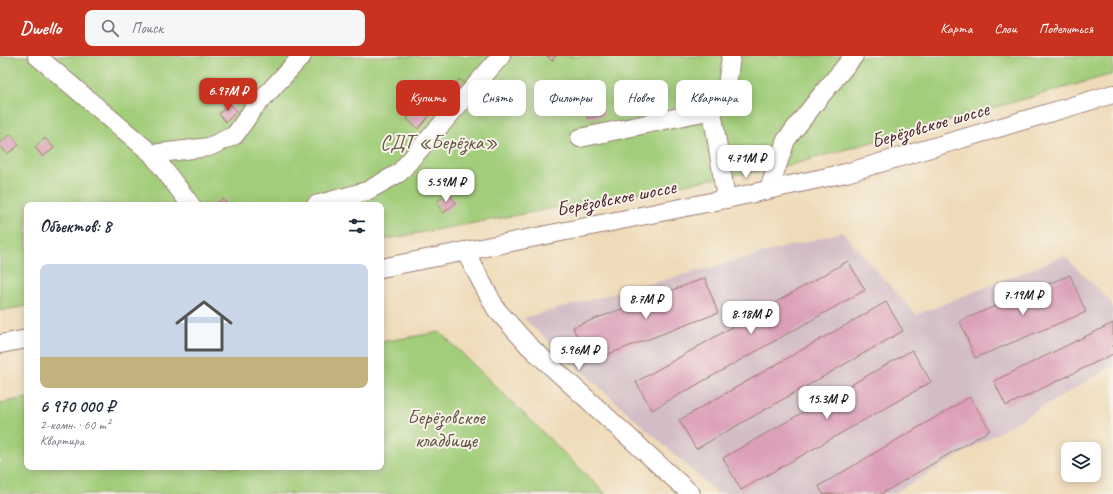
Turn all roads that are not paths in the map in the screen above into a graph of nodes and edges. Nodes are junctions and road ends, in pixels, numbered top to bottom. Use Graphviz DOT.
graph roads {
  1 [pos="302,56"];
  2 [pos="501,56"];
  3 [pos="731,56"];
  4 [pos="854,56"];
  5 [pos="40,57"];
  6 [pos="728,80"];
  7 [pos="1113,94"];
  8 [pos="684,116"];
  9 [pos="713,116"];
  10 [pos="580,138"];
  11 [pos="152,154"];
  12 [pos="769,189"];
  13 [pos="726,199"];
  14 [pos="189,202"];
  15 [pos="327,202"];
  16 [pos="465,250"];
  17 [pos="384,267"];
  18 [pos="24,340"];
  19 [pos="0,344"];
  20 [pos="690,494"];
  1 -- 11 [label="street"];
  2 -- 15 [label="street"];
  3 -- 6 [label="street"];
  4 -- 12 [label="street"];
  5 -- 11 [label="street"];
  7 -- 12 [label="street, Берёзовское шоссе"];
  8 -- 10 [label="street"];
  9 -- 13 [label="street"];
  11 -- 14 [label="street"];
  12 -- 13 [label="street, Берёзовское шоссе"];
  13 -- 16 [label="street, Берёзовское шоссе"];
  16 -- 17 [label="street, Берёзовское шоссе"];
  16 -- 20 [label="street"];
  18 -- 19 [label="street"];
}
